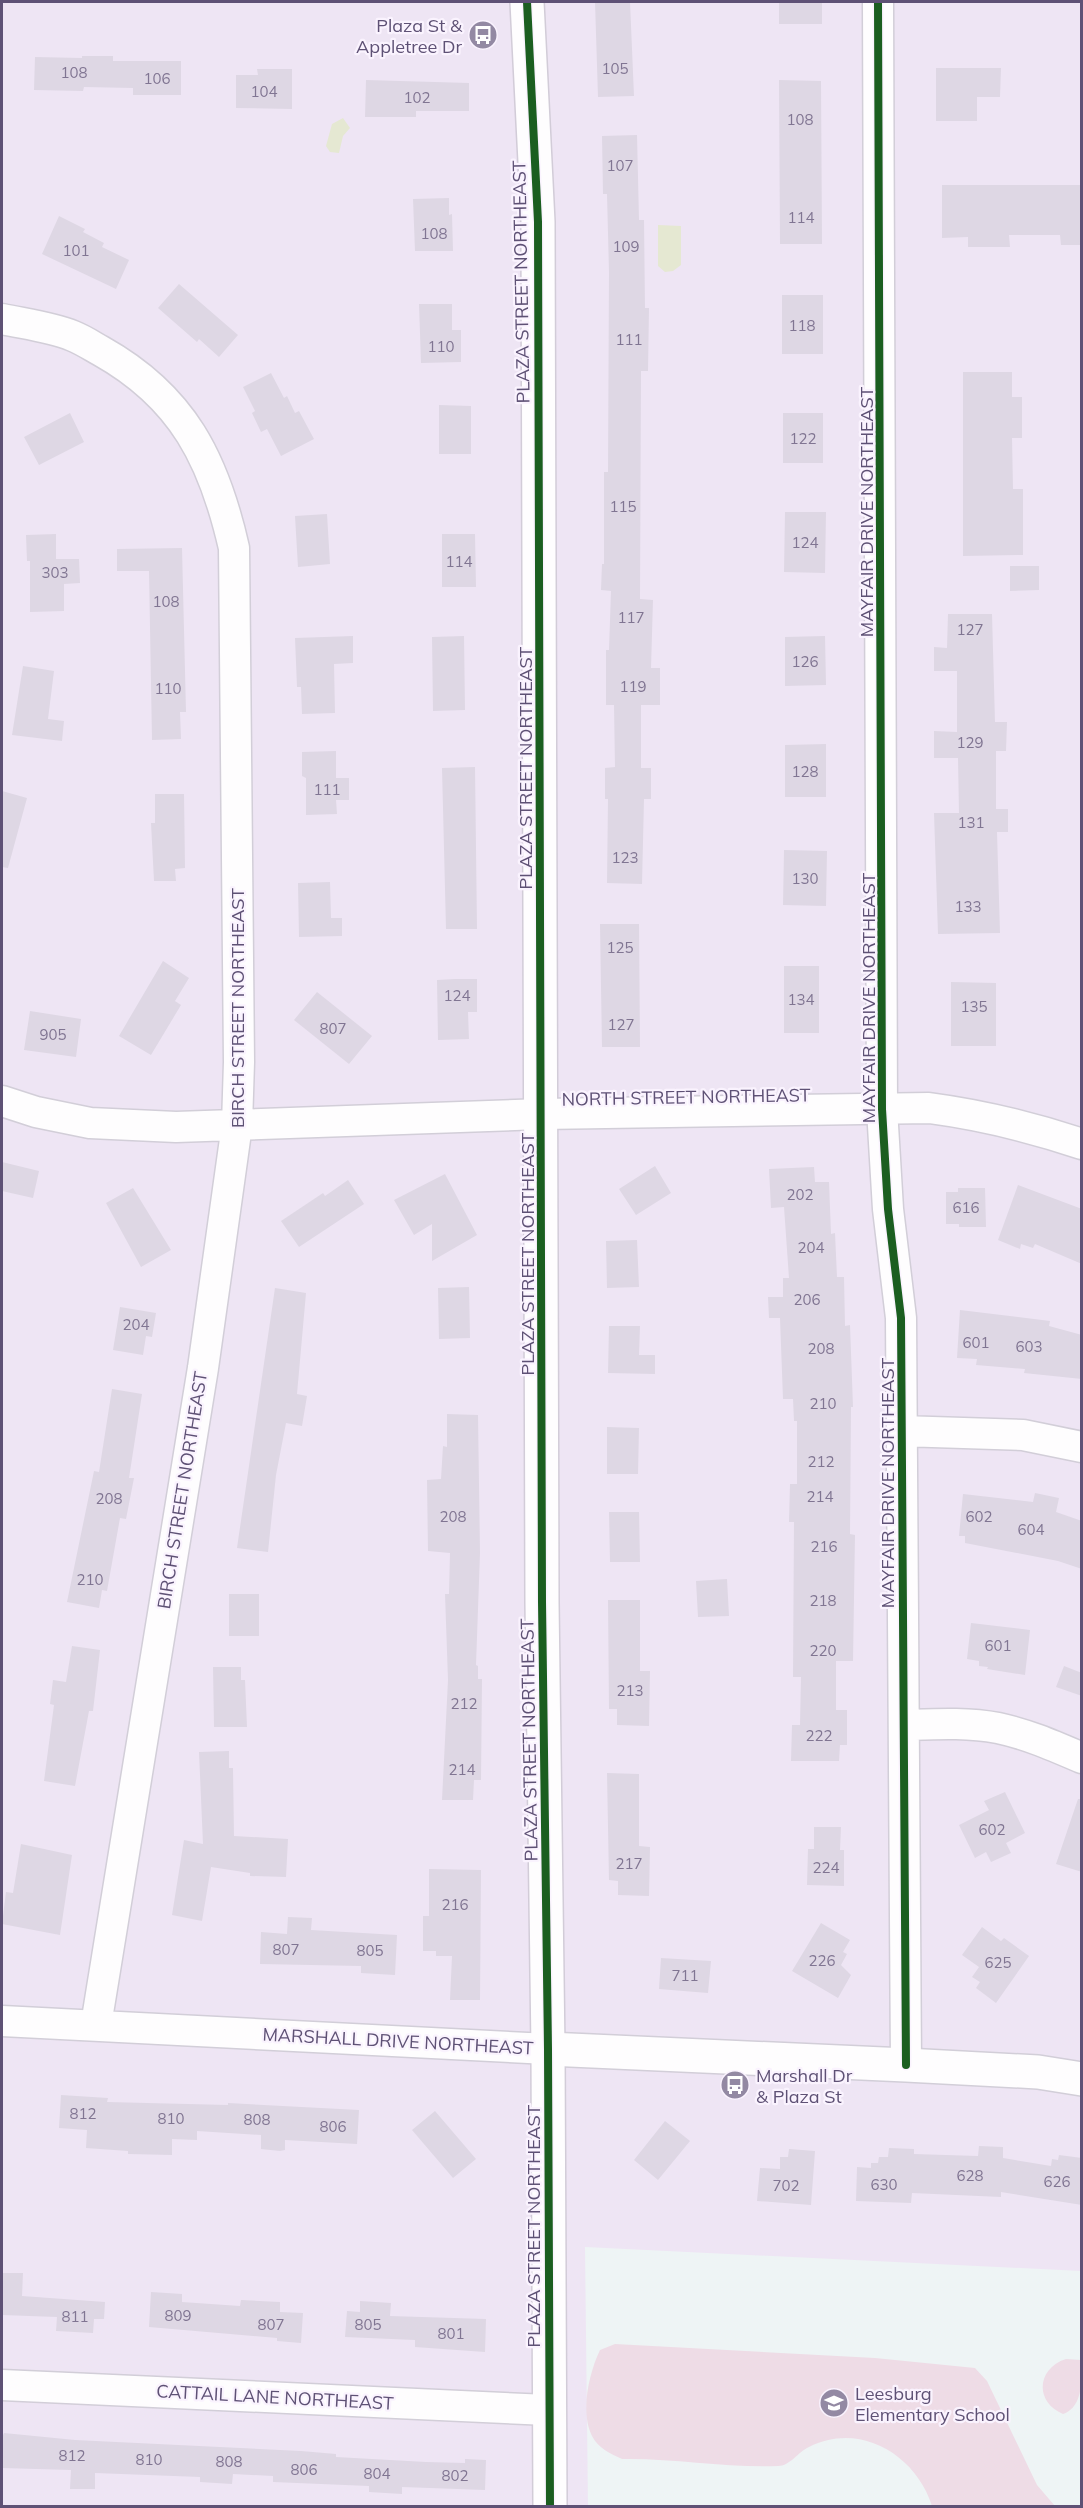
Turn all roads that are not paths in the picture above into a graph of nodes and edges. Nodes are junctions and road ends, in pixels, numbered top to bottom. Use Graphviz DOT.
graph roads {
  1 [pos="527,2"];
  2 [pos="878,2"];
  3 [pos="2,319"];
  4 [pos="2,1101"];
  5 [pos="882,1109"];
  6 [pos="542,1114"];
  7 [pos="237,1125"];
  8 [pos="1082,1144"];
  9 [pos="902,1431"];
  10 [pos="1082,1447"];
  11 [pos="904,1725"];
  12 [pos="1082,1758"];
  13 [pos="2,2021"];
  14 [pos="96,2025"];
  15 [pos="548,2049"];
  16 [pos="906,2065"];
  17 [pos="1082,2079"];
  18 [pos="2,2385"];
  19 [pos="548,2410"];
  20 [pos="550,2506"];
  1 -- 6 [label="main road, PLAZA STREET NORTHEAST"];
  2 -- 5 [label="street, MAYFAIR DRIVE NORTHEAST"];
  3 -- 7 [label="street, BIRCH STREET NORTHEAST"];
  4 -- 7 [label="street, NORTH STREET NORTHEAST"];
  5 -- 6 [label="street, NORTH STREET NORTHEAST"];
  5 -- 8 [label="street, NORTH STREET NORTHEAST"];
  5 -- 9 [label="street, MAYFAIR DRIVE NORTHEAST"];
  6 -- 7 [label="street, NORTH STREET NORTHEAST"];
  6 -- 15 [label="main road, PLAZA STREET NORTHEAST"];
  7 -- 14 [label="street, BIRCH STREET NORTHEAST"];
  9 -- 10 [label="street"];
  9 -- 11 [label="street, MAYFAIR DRIVE NORTHEAST"];
  11 -- 12 [label="street"];
  11 -- 16 [label="street, MAYFAIR DRIVE NORTHEAST"];
  13 -- 14 [label="street, MARSHALL DRIVE NORTHEAST"];
  14 -- 15 [label="street, MARSHALL DRIVE NORTHEAST"];
  15 -- 16 [label="main road, MARSHALL DRIVE NORTHEAST"];
  15 -- 19 [label="main road, PLAZA STREET NORTHEAST"];
  16 -- 17 [label="main road, MARSHALL DRIVE NORTHEAST"];
  18 -- 19 [label="street, CATTAIL LANE NORTHEAST"];
  19 -- 20 [label="main road, PLAZA STREET NORTHEAST"];
}
